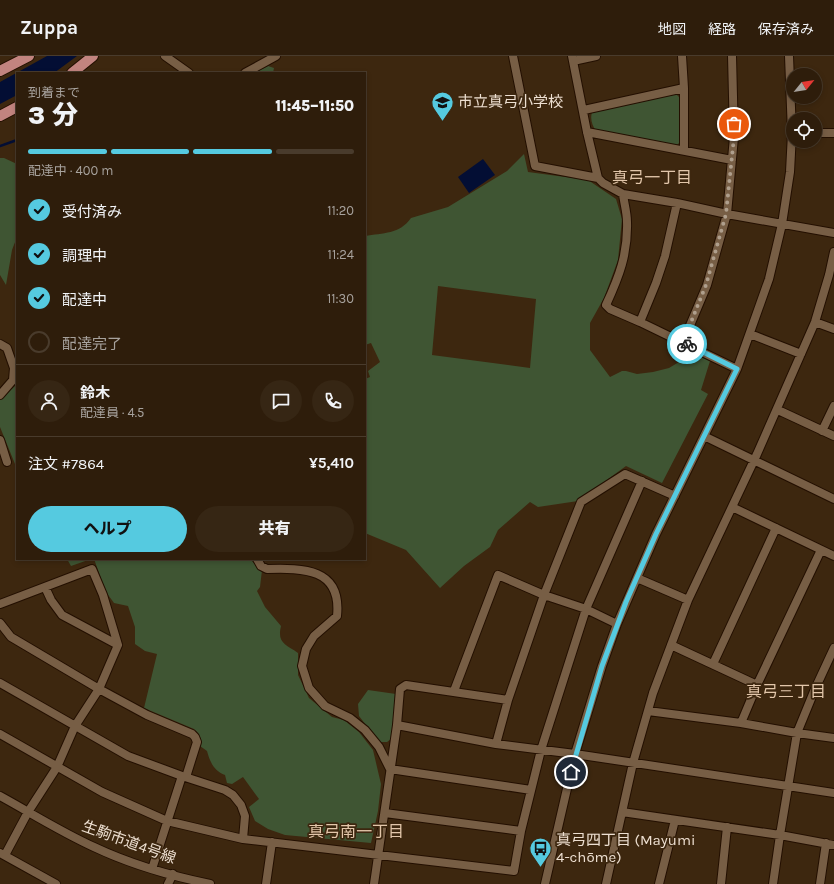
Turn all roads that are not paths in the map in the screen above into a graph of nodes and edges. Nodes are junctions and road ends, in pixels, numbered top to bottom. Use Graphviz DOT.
graph roads {
  1 [pos="29,56"];
  2 [pos="165,56"];
  3 [pos="276,56"];
  4 [pos="513,56"];
  5 [pos="596,56"];
  6 [pos="682,56"];
  7 [pos="732,56"];
  8 [pos="789,56"];
  9 [pos="89,57"];
  10 [pos="573,58"];
  11 [pos="0,71"];
  12 [pos="76,72"];
  13 [pos="188,72"];
  14 [pos="246,72"];
  15 [pos="684,88"];
  16 [pos="16,107"];
  17 [pos="584,110"];
  18 [pos="792,112"];
  19 [pos="0,116"];
  20 [pos="587,132"];
  21 [pos="822,133"];
  22 [pos="834,133"];
  23 [pos="792,148"];
  24 [pos="684,150"];
  25 [pos="732,160"];
  26 [pos="598,178"];
  27 [pos="623,194"];
  28 [pos="677,203"];
  29 [pos="726,214"];
  30 [pos="782,224"];
  31 [pos="834,233"];
  32 [pos="834,252"];
  33 [pos="640,322"];
  34 [pos="815,322"];
  35 [pos="834,329"];
  36 [pos="750,334"];
  37 [pos="683,342"];
  38 [pos="0,344"];
  39 [pos="801,354"];
  40 [pos="737,369"];
  41 [pos="0,395"];
  42 [pos="834,406"];
  43 [pos="778,410"];
  44 [pos="822,431"];
  45 [pos="704,436"];
  46 [pos="834,436"];
  47 [pos="0,440"];
  48 [pos="755,460"];
  49 [pos="7,462"];
  50 [pos="642,481"];
  51 [pos="675,496"];
  52 [pos="834,499"];
  53 [pos="732,507"];
  54 [pos="776,528"];
  55 [pos="821,550"];
  56 [pos="834,556"];
  57 [pos="258,560"];
  58 [pos="637,578"];
  59 [pos="45,587"];
  60 [pos="544,595"];
  61 [pos="688,600"];
  62 [pos="0,604"];
  63 [pos="586,610"];
  64 [pos="0,623"];
  65 [pos="617,624"];
  66 [pos="118,645"];
  67 [pos="671,645"];
  68 [pos="834,648"];
  69 [pos="713,664"];
  70 [pos="0,683"];
  71 [pos="757,685"];
  72 [pos="99,689"];
  73 [pos="454,691"];
  74 [pos="508,700"];
  75 [pos="648,711"];
  76 [pos="741,723"];
  77 [pos="397,725"];
  78 [pos="75,726"];
  79 [pos="797,733"];
  80 [pos="0,734"];
  81 [pos="834,738"];
  82 [pos="496,744"];
  83 [pos="541,750"];
  84 [pos="575,754"];
  85 [pos="633,763"];
  86 [pos="57,767"];
  87 [pos="390,769"];
  88 [pos="184,777"];
  89 [pos="788,786"];
  90 [pos="531,790"];
  91 [pos="834,793"];
  92 [pos="0,796"];
  93 [pos="28,812"];
  94 [pos="622,812"];
  95 [pos="385,813"];
  96 [pos="675,820"];
  97 [pos="167,821"];
  98 [pos="727,827"];
  99 [pos="521,831"];
  100 [pos="780,835"];
  101 [pos="243,839"];
  102 [pos="272,842"];
  103 [pos="830,844"];
  104 [pos="2,854"];
  105 [pos="378,855"];
  106 [pos="152,869"];
  107 [pos="173,874"];
  108 [pos="56,884"];
  109 [pos="168,884"];
  110 [pos="210,884"];
  111 [pos="266,884"];
  112 [pos="374,884"];
  113 [pos="545,884"];
  114 [pos="606,884"];
  115 [pos="659,884"];
  116 [pos="721,884"];
  117 [pos="773,884"];
  118 [pos="820,884"];
  1 -- 11 [label="main road"];
  2 -- 13 [label="street"];
  3 -- 14 [label="street"];
  4 -- 26 [label="street"];
  5 -- 10 [label="street"];
  6 -- 15 [label="street"];
  7 -- 25 [label="street"];
  8 -- 18 [label="street"];
  9 -- 12 [label="main road"];
  10 -- 17 [label="street"];
  15 -- 17 [label="street"];
  15 -- 24 [label="street"];
  16 -- 19 [label="main road"];
  17 -- 20 [label="street"];
  20 -- 24 [label="street"];
  20 -- 26 [label="street"];
  21 -- 22 [label="street"];
  23 -- 30 [label="street"];
  24 -- 25 [label="street"];
  25 -- 29 [label="street"];
  26 -- 27 [label="street"];
  27 -- 28 [label="street"];
  27 -- 33 [label="street"];
  28 -- 29 [label="street"];
  28 -- 33 [label="street"];
  29 -- 30 [label="street"];
  29 -- 37 [label="street"];
  30 -- 31 [label="street"];
  30 -- 36 [label="street"];
  32 -- 34 [label="street"];
  33 -- 37 [label="street"];
  34 -- 35 [label="street"];
  34 -- 39 [label="street"];
  36 -- 39 [label="street"];
  36 -- 40 [label="street"];
  37 -- 40 [label="street"];
  38 -- 41 [label="street"];
  39 -- 43 [label="street"];
  40 -- 45 [label="street"];
  42 -- 44 [label="street"];
  43 -- 44 [label="street"];
  43 -- 48 [label="street"];
  44 -- 46 [label="street"];
  45 -- 48 [label="street"];
  45 -- 51 [label="street"];
  47 -- 49 [label="street"];
  48 -- 52 [label="street"];
  48 -- 53 [label="street"];
  50 -- 51 [label="street"];
  50 -- 60 [label="street"];
  50 -- 63 [label="street"];
  51 -- 58 [label="street"];
  53 -- 54 [label="street"];
  53 -- 61 [label="street"];
  54 -- 55 [label="street"];
  54 -- 69 [label="street"];
  55 -- 56 [label="street"];
  55 -- 71 [label="street"];
  57 -- 87 [label="street"];
  58 -- 61 [label="street"];
  58 -- 65 [label="street"];
  59 -- 62 [label="street"];
  59 -- 66 [label="street"];
  59 -- 66 [label="street"];
  60 -- 63 [label="street"];
  60 -- 73 [label="street"];
  60 -- 74 [label="street"];
  61 -- 67 [label="street"];
  63 -- 65 [label="street"];
  63 -- 83 [label="street"];
  64 -- 72 [label="street"];
  65 -- 84 [label="street"];
  66 -- 72 [label="street"];
  67 -- 69 [label="street"];
  67 -- 75 [label="street"];
  68 -- 79 [label="street"];
  69 -- 71 [label="street"];
  70 -- 78 [label="street"];
  71 -- 76 [label="street"];
  72 -- 78 [label="street"];
  72 -- 88 [label="street"];
  73 -- 74 [label="street"];
  73 -- 77 [label="street"];
  74 -- 82 [label="street"];
  75 -- 76 [label="street"];
  75 -- 85 [label="street"];
  76 -- 79 [label="street"];
  77 -- 82 [label="street"];
  77 -- 87 [label="street"];
  78 -- 86 [label="street"];
  78 -- 88 [label="street"];
  79 -- 81 [label="street"];
  79 -- 89 [label="street"];
  80 -- 86 [label="street"];
  82 -- 83 [label="street"];
  83 -- 84 [label="street"];
  83 -- 90 [label="street"];
  84 -- 85 [label="street"];
  84 -- 113 [label="street"];
  85 -- 89 [label="street"];
  85 -- 94 [label="street"];
  86 -- 93 [label="street"];
  86 -- 97 [label="street"];
  87 -- 90 [label="street"];
  87 -- 95 [label="street"];
  88 -- 97 [label="street"];
  88 -- 101 [label="street"];
  89 -- 91 [label="street"];
  89 -- 100 [label="street"];
  90 -- 99 [label="street"];
  92 -- 93 [label="street, 生駒市道4号線"];
  93 -- 104 [label="street"];
  93 -- 106 [label="street, 生駒市道4号線"];
  94 -- 96 [label="street"];
  94 -- 114 [label="street"];
  95 -- 99 [label="street"];
  95 -- 105 [label="street"];
  96 -- 98 [label="street"];
  96 -- 115 [label="street"];
  97 -- 101 [label="street"];
  97 -- 106 [label="street"];
  98 -- 100 [label="street"];
  98 -- 116 [label="street"];
  99 -- 105 [label="street"];
  100 -- 103 [label="street"];
  100 -- 117 [label="street"];
  101 -- 102 [label="street"];
  102 -- 105 [label="street"];
  102 -- 111 [label="street"];
  103 -- 118 [label="street"];
  104 -- 108 [label="street"];
  105 -- 112 [label="street"];
  106 -- 107 [label="street, 生駒市道4号線"];
  107 -- 109 [label="street"];
  107 -- 110 [label="street, 生駒市道4号線"];
}
